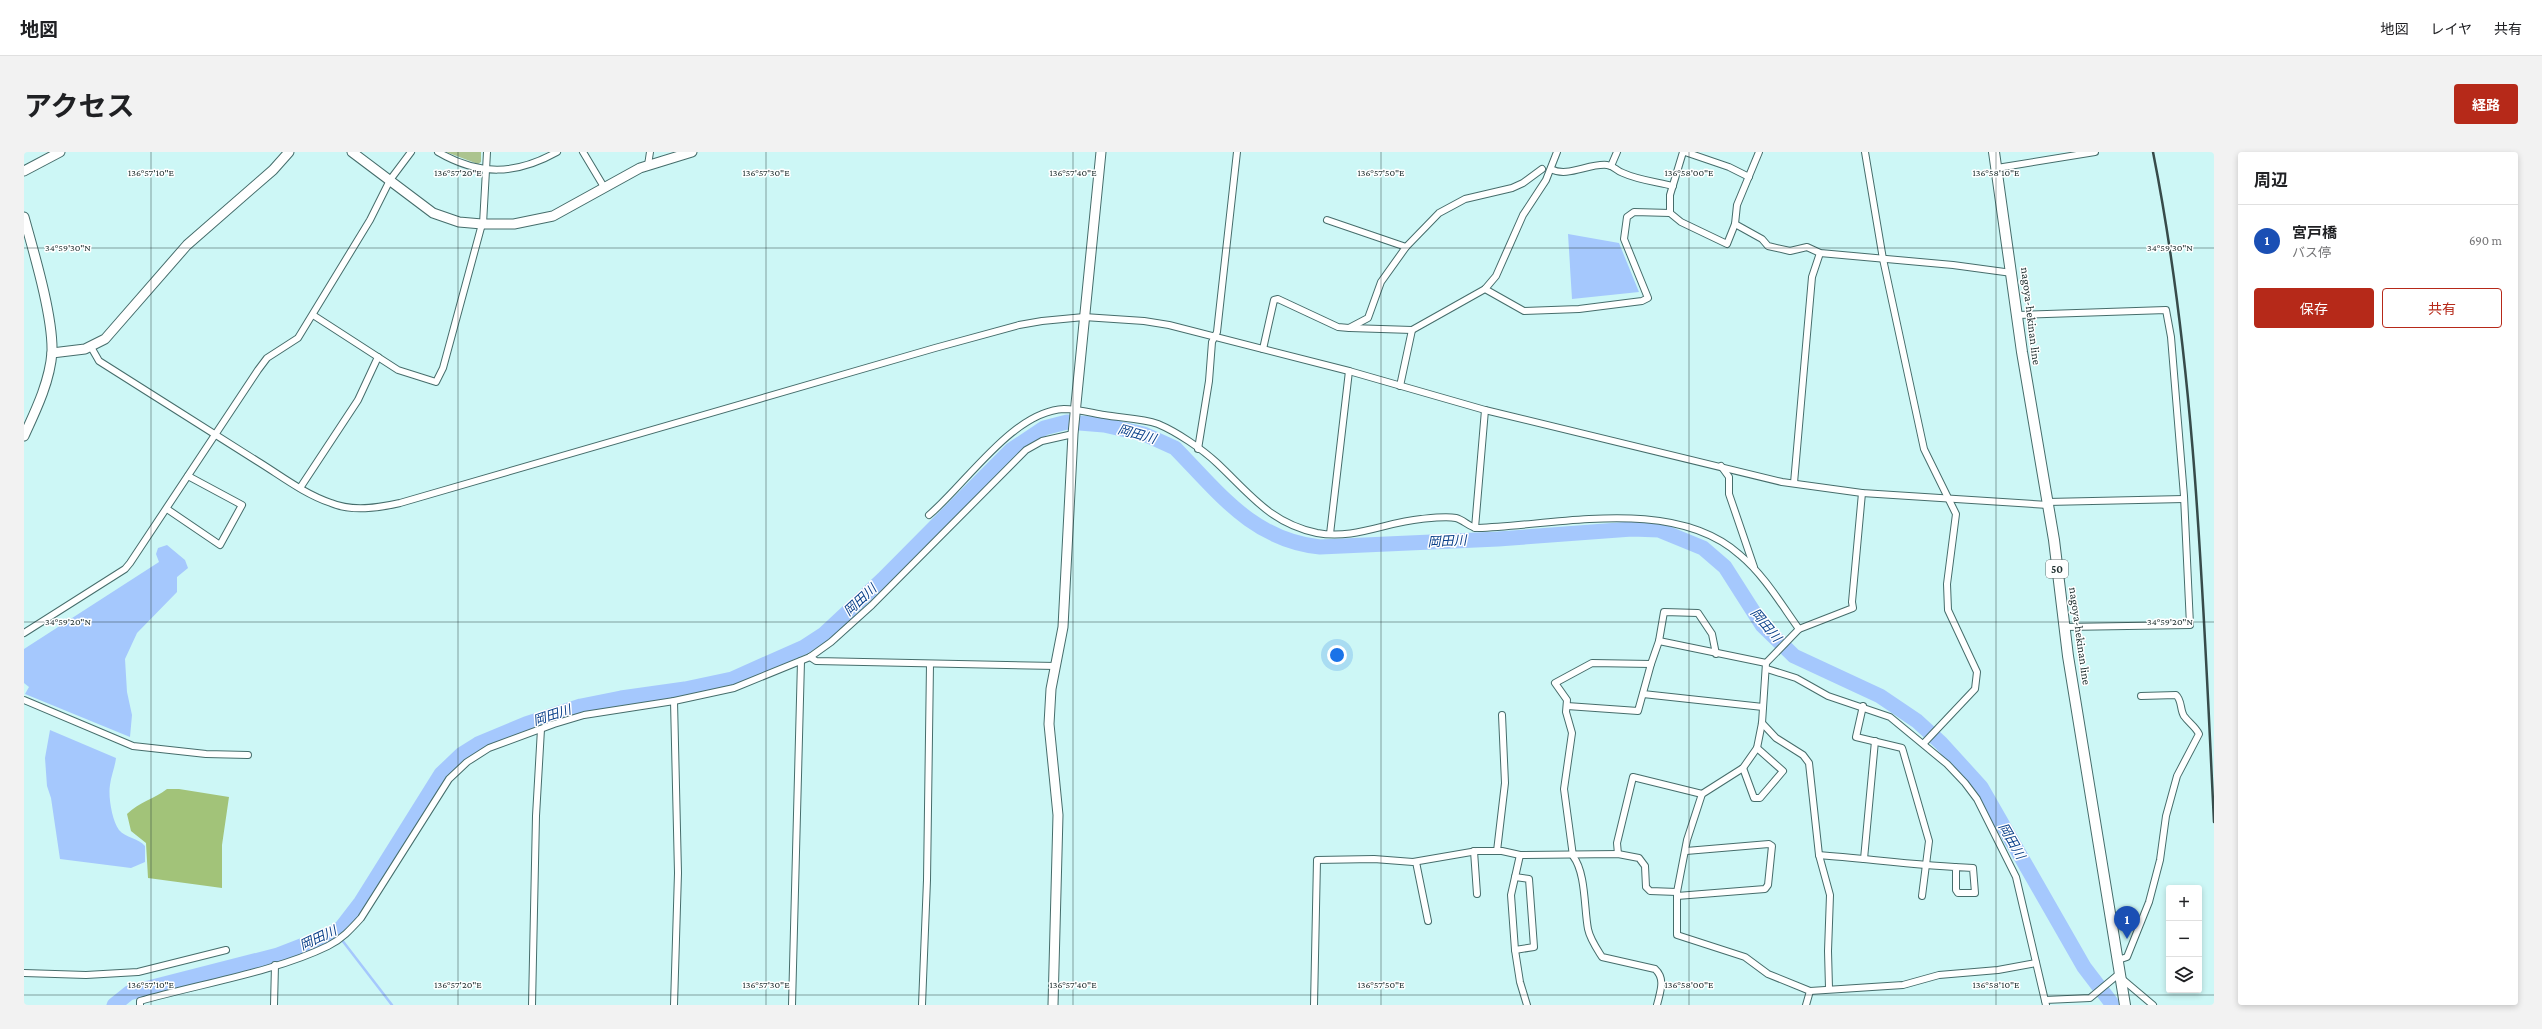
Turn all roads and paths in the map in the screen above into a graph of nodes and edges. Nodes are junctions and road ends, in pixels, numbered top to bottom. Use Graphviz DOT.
graph roads {
  1 [pos="60,152"];
  2 [pos="289,152"];
  3 [pos="352,152"];
  4 [pos="411,152"];
  5 [pos="438,152"];
  6 [pos="487,152"];
  7 [pos="557,152"];
  8 [pos="583,152"];
  9 [pos="650,152"];
  10 [pos="692,152"];
  11 [pos="1101,152"];
  12 [pos="1237,152"];
  13 [pos="1557,152"];
  14 [pos="1617,152"];
  15 [pos="1684,152"];
  16 [pos="1758,152"];
  17 [pos="1865,152"];
  18 [pos="1994,152"];
  19 [pos="2095,152"];
  20 [pos="47,155"];
  21 [pos="648,165"];
  22 [pos="1611,166"];
  23 [pos="1542,168"];
  24 [pos="1997,168"];
  25 [pos="485,169"];
  26 [pos="1551,169"];
  27 [pos="24,171"];
  28 [pos="1749,177"];
  29 [pos="390,180"];
  30 [pos="604,186"];
  31 [pos="1674,186"];
  32 [pos="1670,213"];
  33 [pos="24,217"];
  34 [pos="1327,220"];
  35 [pos="482,224"];
  36 [pos="1735,224"];
  37 [pos="1406,248"];
  38 [pos="1820,253"];
  39 [pos="1883,259"];
  40 [pos="2012,273"];
  41 [pos="1486,289"];
  42 [pos="313,315"];
  43 [pos="2018,315"];
  44 [pos="1084,317"];
  45 [pos="1349,328"];
  46 [pos="1412,330"];
  47 [pos="1214,337"];
  48 [pos="91,347"];
  49 [pos="1264,349"];
  50 [pos="52,353"];
  51 [pos="378,357"];
  52 [pos="1349,371"];
  53 [pos="1400,386"];
  54 [pos="1486,410"];
  55 [pos="1075,411"];
  56 [pos="1073,434"];
  57 [pos="215,435"];
  58 [pos="24,436"];
  59 [pos="1198,449"];
  60 [pos="1721,466"];
  61 [pos="188,476"];
  62 [pos="1794,484"];
  63 [pos="300,488"];
  64 [pos="1862,493"];
  65 [pos="1949,498"];
  66 [pos="2184,499"];
  67 [pos="2048,503"];
  68 [pos="167,509"];
  69 [pos="929,514"];
  70 [pos="1475,528"];
  71 [pos="1330,534"];
  72 [pos="1755,568"];
  73 [pos="2065,627"];
  74 [pos="1799,629"];
  75 [pos="24,633"];
  76 [pos="1659,641"];
  77 [pos="1716,654"];
  78 [pos="810,657"];
  79 [pos="801,661"];
  80 [pos="930,664"];
  81 [pos="1650,664"];
  82 [pos="1056,666"];
  83 [pos="1766,666"];
  84 [pos="1643,694"];
  85 [pos="2141,696"];
  86 [pos="24,700"];
  87 [pos="674,701"];
  88 [pos="1567,706"];
  89 [pos="1763,706"];
  90 [pos="1863,706"];
  91 [pos="1502,715"];
  92 [pos="1762,723"];
  93 [pos="541,729"];
  94 [pos="1875,741"];
  95 [pos="1924,743"];
  96 [pos="1757,748"];
  97 [pos="248,755"];
  98 [pos="1743,768"];
  99 [pos="1702,794"];
  100 [pos="1474,851"];
  101 [pos="1497,851"];
  102 [pos="1686,851"];
  103 [pos="1618,854"];
  104 [pos="1520,855"];
  105 [pos="1573,856"];
  106 [pos="1819,856"];
  107 [pos="1864,858"];
  108 [pos="1416,862"];
  109 [pos="1926,866"];
  110 [pos="1956,867"];
  111 [pos="1515,877"];
  112 [pos="1477,894"];
  113 [pos="1677,894"];
  114 [pos="1922,896"];
  115 [pos="1428,921"];
  116 [pos="226,950"];
  117 [pos="1515,950"];
  118 [pos="2118,960"];
  119 [pos="2036,964"];
  120 [pos="275,965"];
  121 [pos="24,973"];
  122 [pos="2121,978"];
  123 [pos="1829,988"];
  124 [pos="1810,990"];
  125 [pos="2045,1002"];
  126 [pos="140,1005"];
  127 [pos="274,1005"];
  128 [pos="532,1005"];
  129 [pos="674,1005"];
  130 [pos="792,1005"];
  131 [pos="922,1005"];
  132 [pos="1053,1005"];
  133 [pos="1314,1005"];
  134 [pos="1527,1005"];
  135 [pos="1657,1005"];
  136 [pos="1806,1005"];
  137 [pos="2125,1005"];
  138 [pos="2153,1005"];
  1 -- 20 [label="street"];
  2 -- 48 [label="street"];
  3 -- 29 [label="street"];
  4 -- 29 [label="street"];
  5 -- 25 [label="street"];
  6 -- 25 [label="street"];
  7 -- 25 [label="street"];
  8 -- 30 [label="street"];
  9 -- 21 [label="street"];
  10 -- 21 [label="street"];
  11 -- 44 [label="street"];
  12 -- 47 [label="street"];
  13 -- 26 [label="street"];
  14 -- 22 [label="street"];
  15 -- 28 [label="street"];
  15 -- 31 [label="street"];
  16 -- 28 [label="street"];
  17 -- 39 [label="street"];
  18 -- 24 [label="main road, nagoya-hekinan line / 50"];
  19 -- 24 [label="street"];
  20 -- 27 [label="street"];
  21 -- 30 [label="street"];
  22 -- 26 [label="street"];
  22 -- 31 [label="street"];
  23 -- 37 [label="street"];
  24 -- 40 [label="main road, nagoya-hekinan line / 50"];
  25 -- 35 [label="street"];
  26 -- 41 [label="street"];
  28 -- 36 [label="street"];
  29 -- 35 [label="street"];
  29 -- 42 [label="street"];
  30 -- 35 [label="street"];
  31 -- 32 [label="street"];
  32 -- 36 [label="street"];
  32 -- 41 [label="street"];
  33 -- 50 [label="street"];
  34 -- 37 [label="street"];
  35 -- 51 [label="street"];
  36 -- 38 [label="street"];
  37 -- 45 [label="street"];
  38 -- 39 [label="street"];
  38 -- 62 [label="street"];
  39 -- 40 [label="street"];
  39 -- 65 [label="street"];
  40 -- 43 [label="main road, nagoya-hekinan line / 50"];
  41 -- 46 [label="street"];
  42 -- 51 [label="street"];
  42 -- 57 [label="street"];
  43 -- 66 [label="street"];
  43 -- 67 [label="main road, nagoya-hekinan line / 50"];
  44 -- 47 [label="street"];
  44 -- 55 [label="street"];
  44 -- 63 [label="street"];
  45 -- 46 [label="street"];
  45 -- 49 [label="street"];
  46 -- 53 [label="street"];
  47 -- 49 [label="street"];
  47 -- 59 [label="street"];
  48 -- 50 [label="street"];
  48 -- 57 [label="street"];
  49 -- 52 [label="street"];
  50 -- 58 [label="street"];
  51 -- 63 [label="street"];
  52 -- 53 [label="street"];
  52 -- 71 [label="street"];
  53 -- 54 [label="street"];
  54 -- 60 [label="street"];
  54 -- 70 [label="street"];
  55 -- 56 [label="street"];
  55 -- 59 [label="street"];
  55 -- 69 [label="street"];
  56 -- 78 [label="street"];
  56 -- 82 [label="street"];
  57 -- 61 [label="street"];
  57 -- 63 [label="street"];
  59 -- 71 [label="street"];
  60 -- 62 [label="street"];
  60 -- 72 [label="street"];
  61 -- 68 [label="street"];
  61 -- 68 [label="street"];
  62 -- 64 [label="street"];
  64 -- 65 [label="street"];
  64 -- 74 [label="street"];
  65 -- 67 [label="street"];
  65 -- 95 [label="street"];
  66 -- 67 [label="street"];
  66 -- 73 [label="street"];
  67 -- 73 [label="main road, nagoya-hekinan line / 50"];
  68 -- 75 [label="street"];
  70 -- 71 [label="street"];
  70 -- 72 [label="street"];
  72 -- 74 [label="street"];
  73 -- 118 [label="main road, nagoya-hekinan line / 50"];
  74 -- 83 [label="street"];
  76 -- 77 [label="street"];
  76 -- 77 [label="street"];
  76 -- 81 [label="street"];
  77 -- 83 [label="street"];
  78 -- 79 [label="street"];
  78 -- 80 [label="street"];
  79 -- 87 [label="street"];
  79 -- 130 [label="street"];
  80 -- 82 [label="street"];
  80 -- 131 [label="street"];
  81 -- 84 [label="street"];
  81 -- 88 [label="street"];
  82 -- 132 [label="street"];
  83 -- 89 [label="street"];
  83 -- 90 [label="street"];
  84 -- 88 [label="street"];
  84 -- 89 [label="street"];
  85 -- 118 [label="street"];
  86 -- 97 [label="street"];
  87 -- 93 [label="street"];
  87 -- 129 [label="street"];
  88 -- 105 [label="street"];
  89 -- 92 [label="street"];
  90 -- 94 [label="street"];
  90 -- 95 [label="street"];
  91 -- 101 [label="street"];
  92 -- 96 [label="street"];
  92 -- 106 [label="street"];
  93 -- 120 [label="street"];
  93 -- 128 [label="street"];
  94 -- 107 [label="street"];
  94 -- 109 [label="street"];
  95 -- 119 [label="street"];
  96 -- 98 [label="street"];
  96 -- 98 [label="street"];
  98 -- 99 [label="street"];
  99 -- 102 [label="street"];
  99 -- 103 [label="street"];
  100 -- 101 [label="street"];
  100 -- 108 [label="street"];
  100 -- 112 [label="street"];
  101 -- 104 [label="street"];
  102 -- 113 [label="street"];
  102 -- 113 [label="street"];
  103 -- 105 [label="street"];
  103 -- 113 [label="street"];
  104 -- 105 [label="street"];
  104 -- 111 [label="street"];
  105 -- 135 [label="street"];
  106 -- 107 [label="street"];
  106 -- 123 [label="street"];
  107 -- 109 [label="street"];
  108 -- 115 [label="street"];
  108 -- 133 [label="street"];
  109 -- 110 [label="street"];
  109 -- 114 [label="street"];
  110 -- 110 [label="street"];
  111 -- 117 [label="street"];
  111 -- 117 [label="street"];
  113 -- 124 [label="street"];
  116 -- 121 [label="street"];
  117 -- 134 [label="street"];
  118 -- 122 [label="main road, nagoya-hekinan line / 50"];
  119 -- 123 [label="street"];
  119 -- 125 [label="street"];
  120 -- 126 [label="street"];
  120 -- 127 [label="street"];
  122 -- 125 [label="street"];
  122 -- 137 [label="main road, nagoya-hekinan line / 50"];
  122 -- 138 [label="street"];
  123 -- 124 [label="street"];
  124 -- 136 [label="street"];
}
